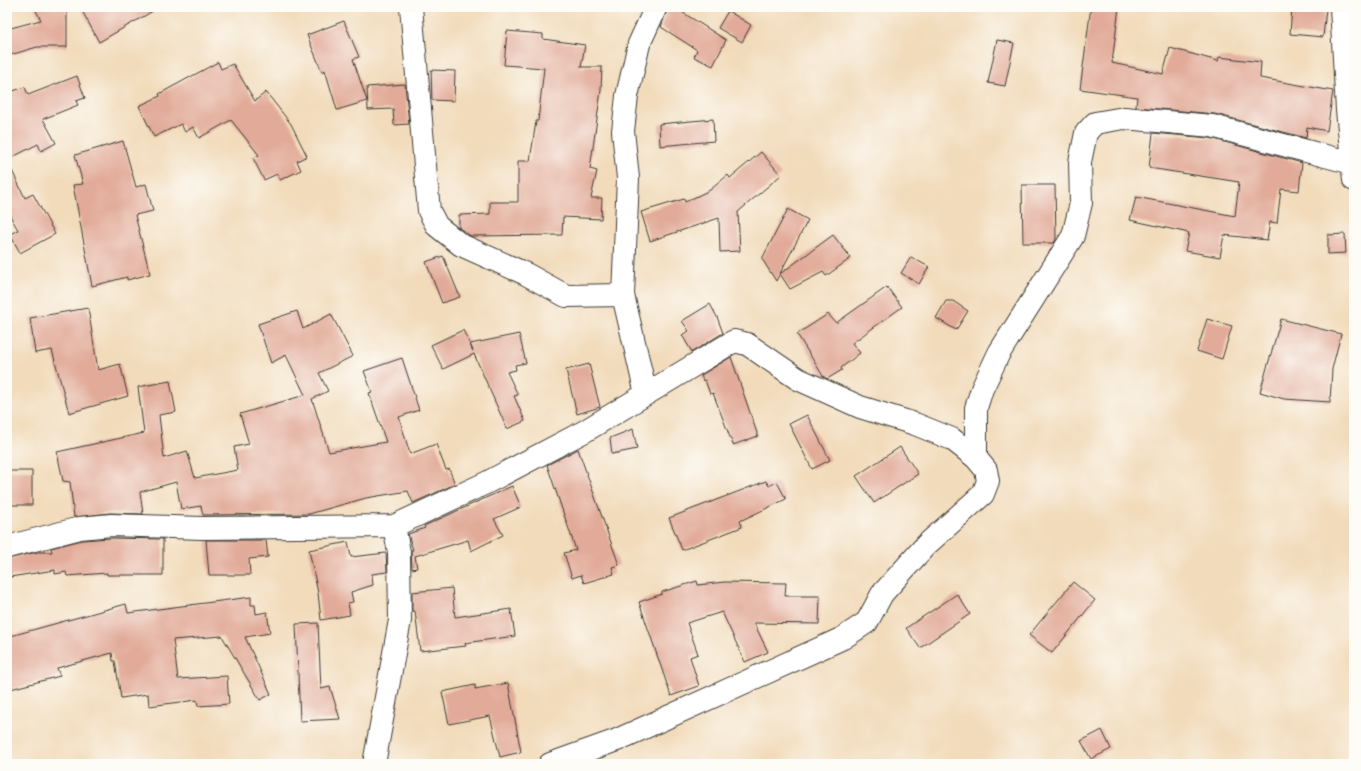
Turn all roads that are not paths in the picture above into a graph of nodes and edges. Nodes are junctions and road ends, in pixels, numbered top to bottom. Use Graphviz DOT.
graph roads {
  1 [pos="411,7"];
  2 [pos="656,7"];
  3 [pos="1341,7"];
  4 [pos="1353,172"];
  5 [pos="624,295"];
  6 [pos="646,394"];
  7 [pos="976,458"];
  8 [pos="394,526"];
  9 [pos="7,547"];
  10 [pos="374,764"];
  11 [pos="550,764"];
  1 -- 5 [label="street"];
  2 -- 5 [label="street"];
  3 -- 4 [label="street"];
  4 -- 7 [label="street"];
  5 -- 6 [label="street"];
  6 -- 7 [label="street"];
  6 -- 8 [label="street"];
  7 -- 11 [label="street"];
  8 -- 9 [label="street"];
  8 -- 10 [label="street"];
}
